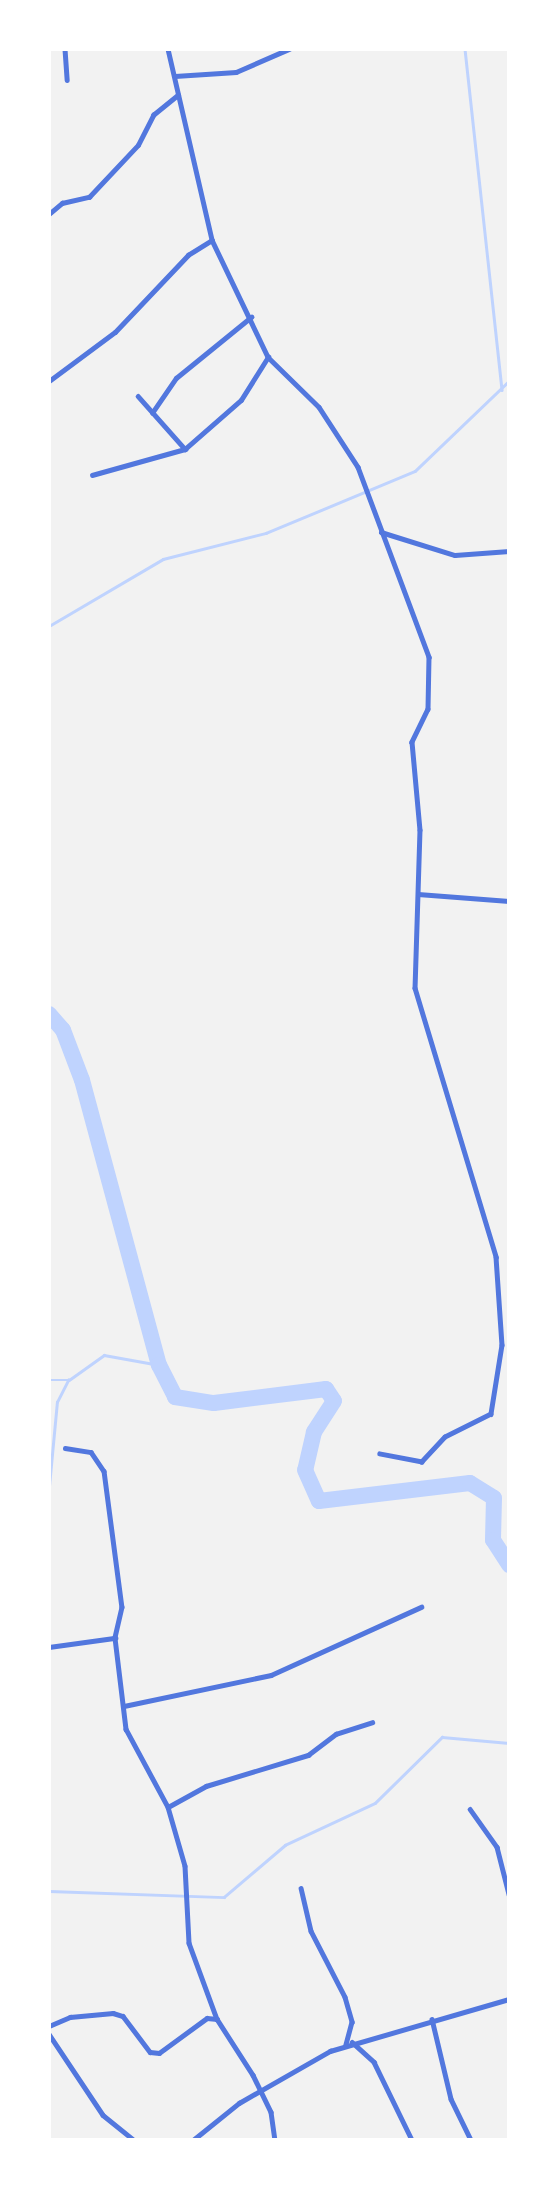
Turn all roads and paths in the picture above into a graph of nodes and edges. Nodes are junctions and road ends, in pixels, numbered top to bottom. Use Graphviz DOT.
graph roads {
  1 [pos="65,49"];
  2 [pos="168,49"];
  3 [pos="289,49"];
  4 [pos="175,76"];
  5 [pos="67,80"];
  6 [pos="178,94"];
  7 [pos="49,214"];
  8 [pos="212,240"];
  9 [pos="251,317"];
  10 [pos="268,357"];
  11 [pos="49,381"];
  12 [pos="138,396"];
  13 [pos="152,413"];
  14 [pos="185,449"];
  15 [pos="92,475"];
  16 [pos="381,532"];
  17 [pos="509,551"];
  18 [pos="418,894"];
  19 [pos="509,901"];
  20 [pos="65,1448"];
  21 [pos="380,1454"];
  22 [pos="421,1607"];
  23 [pos="115,1638"];
  24 [pos="49,1647"];
  25 [pos="124,1706"];
  26 [pos="372,1722"];
  27 [pos="168,1807"];
  28 [pos="470,1809"];
  29 [pos="301,1888"];
  30 [pos="509,1894"];
  31 [pos="509,1999"];
  32 [pos="431,2018"];
  33 [pos="217,2019"];
  34 [pos="49,2026"];
  35 [pos="49,2034"];
  36 [pos="351,2042"];
  37 [pos="345,2044"];
  38 [pos="260,2092"];
  39 [pos="134,2140"];
  40 [pos="193,2140"];
  41 [pos="275,2140"];
  42 [pos="412,2140"];
  43 [pos="471,2140"];
  1 -- 5 [label="street"];
  2 -- 4 [label="street"];
  3 -- 4 [label="street"];
  4 -- 6 [label="street"];
  6 -- 7 [label="street"];
  6 -- 8 [label="street"];
  8 -- 9 [label="street"];
  8 -- 11 [label="street"];
  9 -- 10 [label="street"];
  9 -- 13 [label="street"];
  10 -- 14 [label="street"];
  10 -- 16 [label="street"];
  12 -- 13 [label="street"];
  13 -- 14 [label="street"];
  14 -- 15 [label="street"];
  16 -- 17 [label="street"];
  16 -- 18 [label="street"];
  18 -- 19 [label="street"];
  18 -- 21 [label="street"];
  20 -- 23 [label="street"];
  22 -- 25 [label="street"];
  23 -- 24 [label="street"];
  23 -- 25 [label="street"];
  25 -- 27 [label="street"];
  26 -- 27 [label="street"];
  27 -- 33 [label="street"];
  28 -- 30 [label="street"];
  29 -- 37 [label="street"];
  31 -- 32 [label="street"];
  32 -- 36 [label="street"];
  32 -- 43 [label="street"];
  33 -- 34 [label="street"];
  33 -- 38 [label="street"];
  35 -- 39 [label="street"];
  36 -- 37 [label="street"];
  36 -- 42 [label="street"];
  37 -- 38 [label="street"];
  38 -- 40 [label="street"];
  38 -- 41 [label="street"];
}
